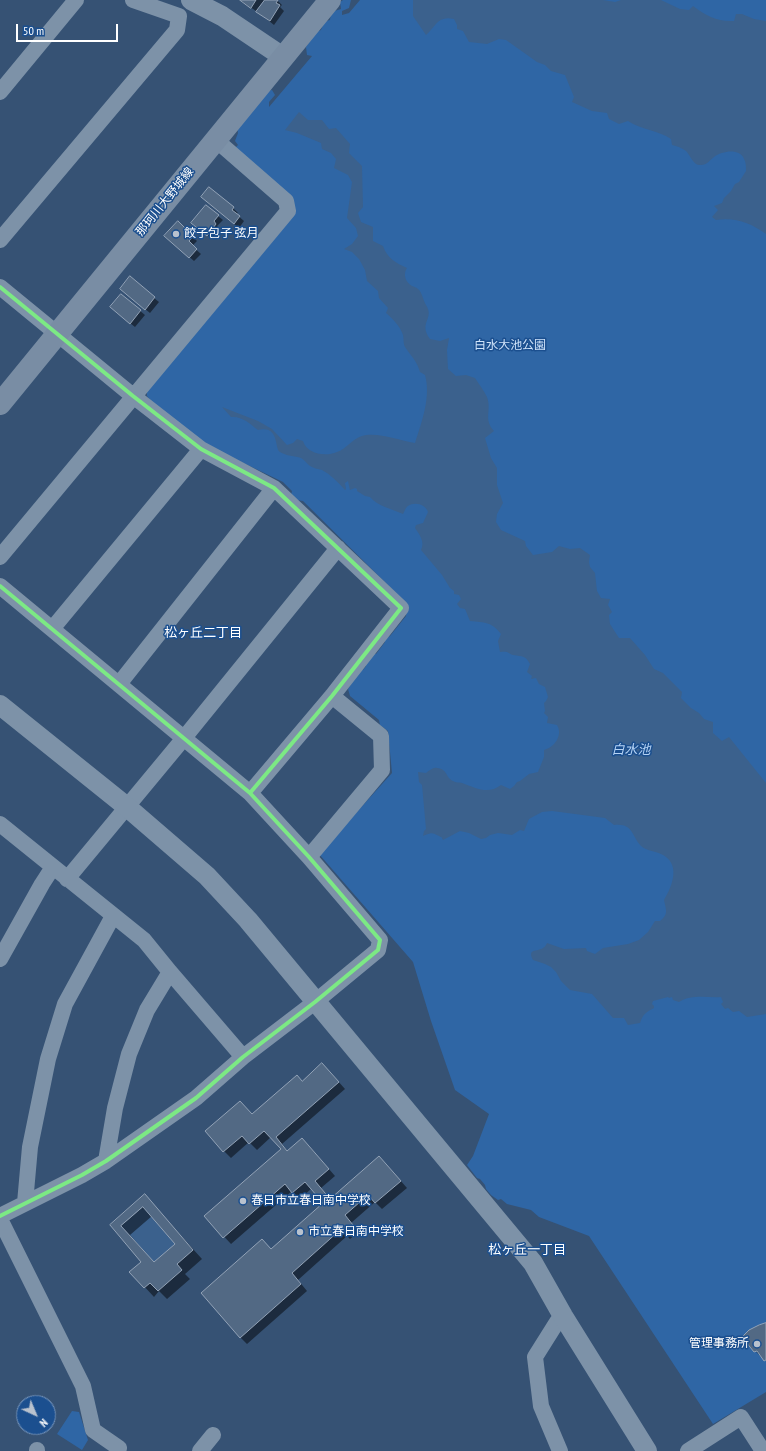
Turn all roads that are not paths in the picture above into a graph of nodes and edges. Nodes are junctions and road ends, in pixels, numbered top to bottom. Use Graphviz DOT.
graph roads {
  1 [pos="76,0"];
  2 [pos="133,0"];
  3 [pos="191,0"];
  4 [pos="330,0"];
  5 [pos="283,56"];
  6 [pos="0,92"];
  7 [pos="216,140"];
  8 [pos="0,240"];
  9 [pos="0,287"];
  10 [pos="57,334"];
  11 [pos="133,396"];
  12 [pos="0,404"];
  13 [pos="201,449"];
  14 [pos="274,488"];
  15 [pos="338,548"];
  16 [pos="0,557"];
  17 [pos="0,586"];
  18 [pos="52,629"];
  19 [pos="119,684"];
  20 [pos="332,696"];
  21 [pos="0,705"];
  22 [pos="184,738"];
  23 [pos="250,793"];
  24 [pos="127,807"];
  25 [pos="0,824"];
  26 [pos="309,857"];
  27 [pos="53,867"];
  28 [pos="67,879"];
  29 [pos="113,916"];
  30 [pos="0,959"];
  31 [pos="170,972"];
  32 [pos="315,1002"];
  33 [pos="243,1057"];
  34 [pos="106,1161"];
  35 [pos="25,1203"];
  36 [pos="0,1217"];
  37 [pos="563,1316"];
  38 [pos="119,1448"];
  39 [pos="560,1451"];
  40 [pos="647,1451"];
  41 [pos="688,1451"];
  42 [pos="763,1451"];
  1 -- 6 [label="street"];
  2 -- 8 [label="street"];
  3 -- 5 [label="street"];
  4 -- 5 [label="main road, 那珂川大野城線"];
  5 -- 7 [label="main road, 那珂川大野城線"];
  7 -- 10 [label="main road, 那珂川大野城線"];
  7 -- 11 [label="street"];
  9 -- 10 [label="street"];
  10 -- 11 [label="street"];
  10 -- 12 [label="main road, 那珂川大野城線"];
  11 -- 13 [label="street"];
  11 -- 16 [label="street"];
  13 -- 14 [label="street"];
  13 -- 18 [label="street"];
  14 -- 15 [label="street"];
  14 -- 19 [label="street"];
  15 -- 20 [label="street"];
  15 -- 22 [label="street"];
  17 -- 18 [label="street"];
  18 -- 19 [label="street"];
  19 -- 22 [label="street"];
  20 -- 23 [label="street"];
  20 -- 26 [label="street"];
  21 -- 24 [label="street"];
  22 -- 23 [label="street"];
  22 -- 24 [label="street"];
  23 -- 26 [label="street"];
  24 -- 28 [label="street"];
  24 -- 32 [label="street"];
  25 -- 27 [label="street"];
  26 -- 32 [label="street"];
  27 -- 28 [label="street"];
  27 -- 30 [label="street"];
  28 -- 29 [label="street"];
  29 -- 31 [label="street"];
  29 -- 35 [label="street"];
  31 -- 33 [label="street"];
  31 -- 34 [label="street"];
  32 -- 33 [label="street"];
  32 -- 37 [label="street"];
  33 -- 34 [label="street"];
  34 -- 35 [label="street"];
  35 -- 36 [label="street"];
  36 -- 38 [label="street"];
  37 -- 39 [label="street"];
  37 -- 40 [label="street"];
  41 -- 42 [label="street"];
}
